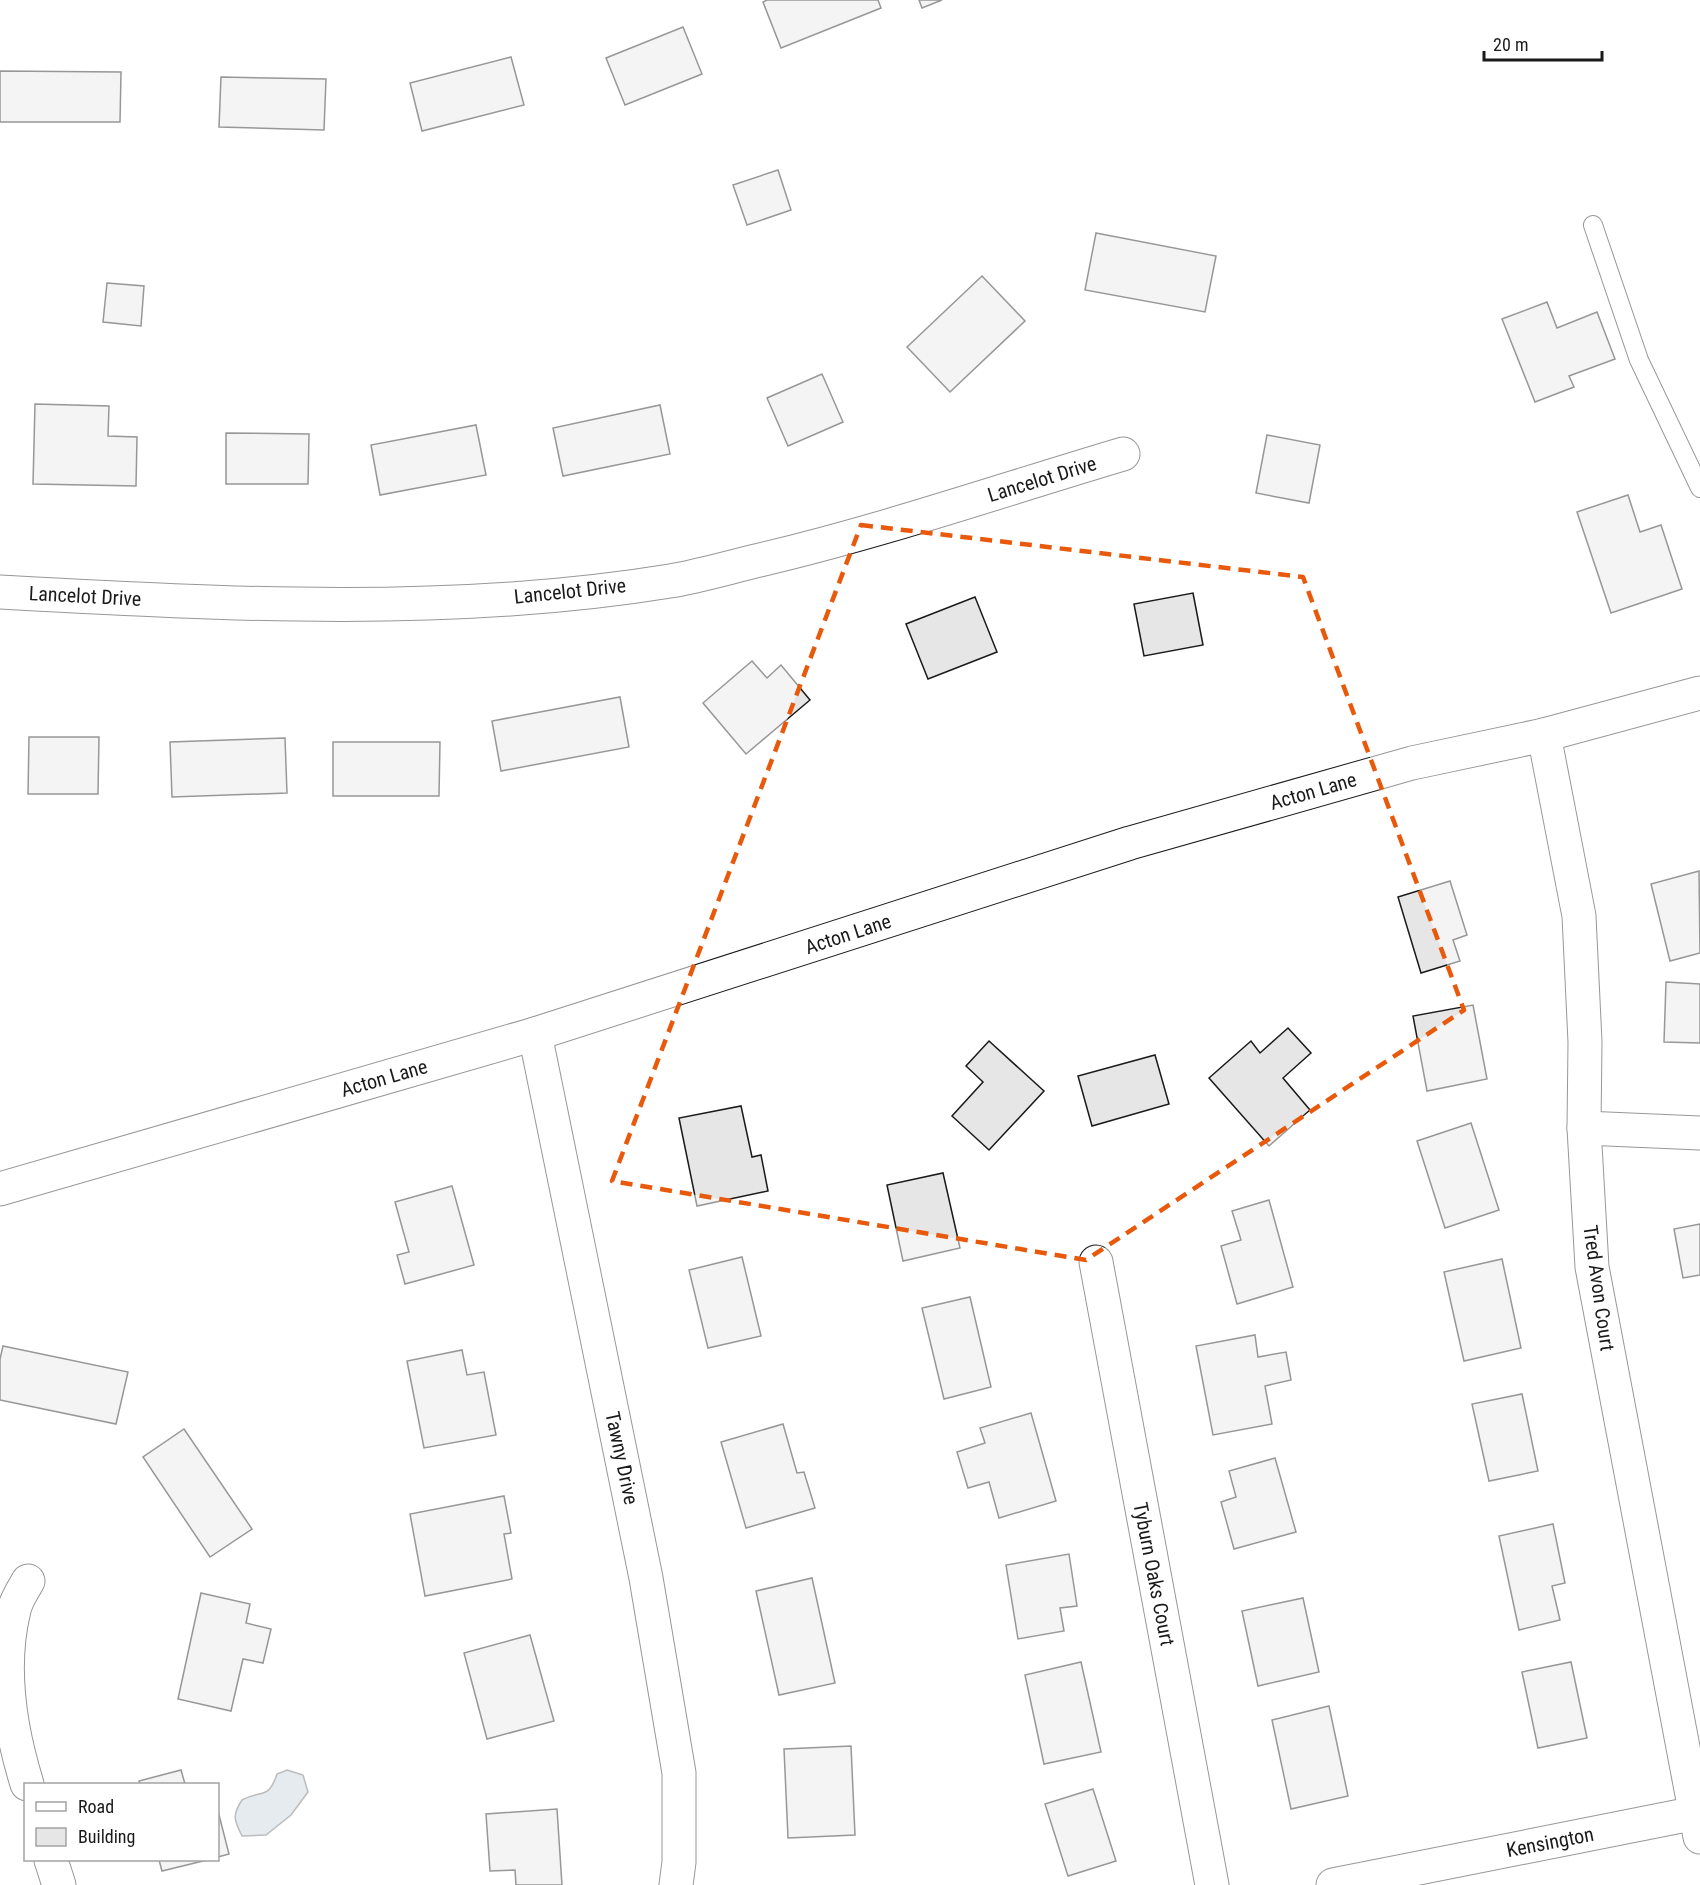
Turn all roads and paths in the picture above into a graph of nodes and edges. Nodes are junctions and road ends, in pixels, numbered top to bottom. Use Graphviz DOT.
graph roads {
  1 [pos="1593,225"];
  2 [pos="1123,454"];
  3 [pos="1700,488"];
  4 [pos="0,592"];
  5 [pos="1700,693"];
  6 [pos="1544,735"];
  7 [pos="535,1034"];
  8 [pos="1584,1128"];
  9 [pos="1700,1133"];
  10 [pos="0,1189"];
  11 [pos="1096,1262"];
  12 [pos="28,1581"];
  13 [pos="27,1783"];
  14 [pos="1698,1825"];
  15 [pos="51,1861"];
  16 [pos="59,1885"];
  17 [pos="676,1885"];
  18 [pos="1212,1885"];
  19 [pos="1333,1885"];
  1 -- 3 [label="lane"];
  2 -- 4 [label="street, Lancelot Drive"];
  5 -- 6 [label="street, Acton Lane"];
  6 -- 7 [label="street, Acton Lane"];
  6 -- 8 [label="street, Tred Avon Court"];
  7 -- 10 [label="street, Acton Lane"];
  7 -- 17 [label="street, Tawny Drive"];
  8 -- 9 [label="street"];
  8 -- 14 [label="street, Tred Avon Court"];
  11 -- 18 [label="street, Tyburn Oaks Court"];
  12 -- 13 [label="street"];
  14 -- 19 [label="street, Kensington"];
  15 -- 16 [label="street"];
}
